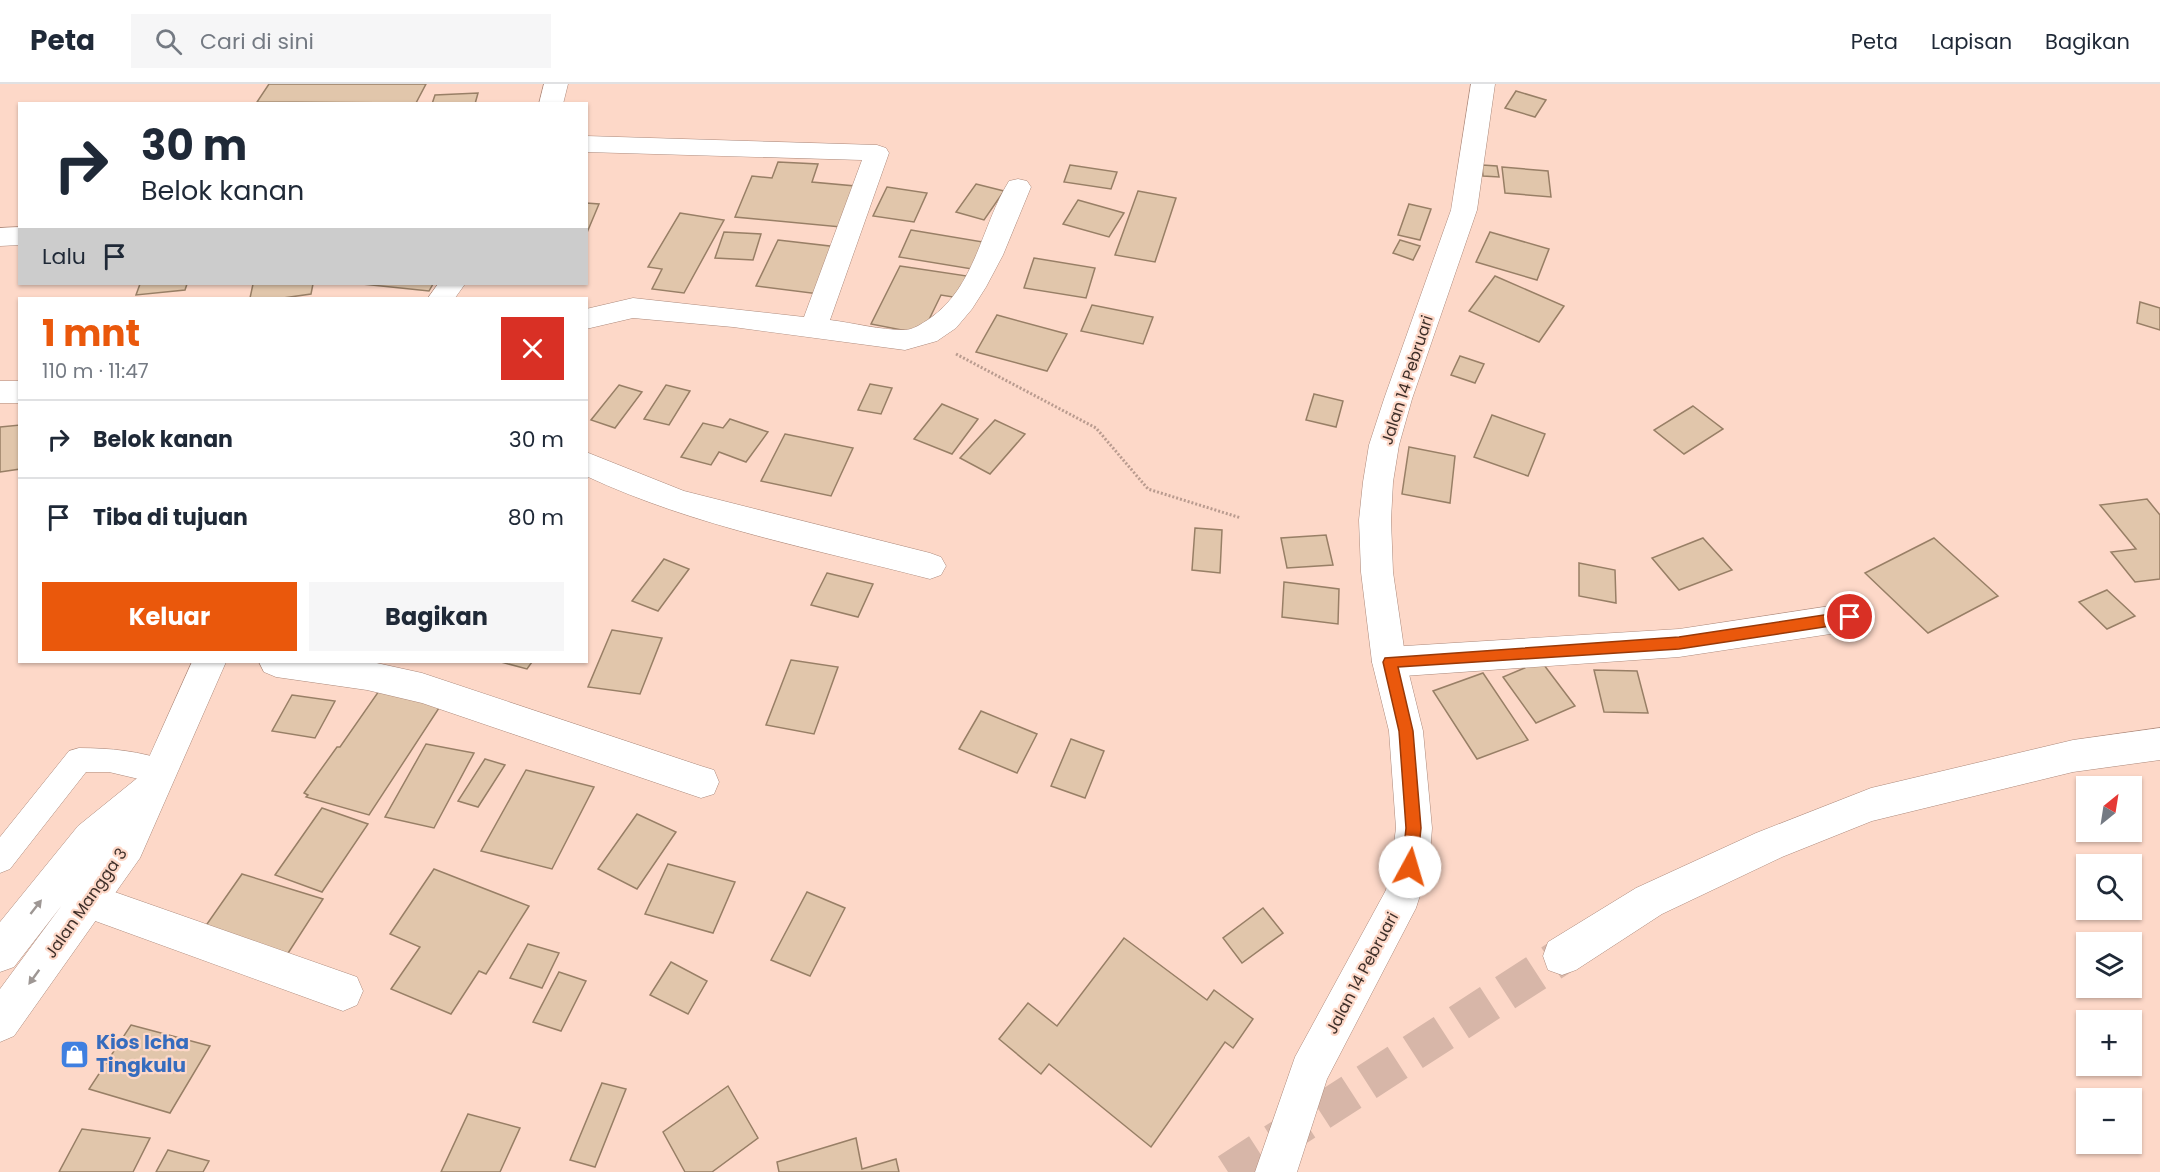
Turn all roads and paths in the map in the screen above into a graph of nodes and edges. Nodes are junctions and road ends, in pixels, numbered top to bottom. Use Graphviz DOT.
graph roads {
  1 [pos="556,84"];
  2 [pos="1483,84"];
  3 [pos="552,102"];
  4 [pos="588,144"];
  5 [pos="1018,187"];
  6 [pos="18,236"];
  7 [pos="0,237"];
  8 [pos="588,321"];
  9 [pos="814,327"];
  10 [pos="924,337"];
  11 [pos="0,392"];
  12 [pos="18,392"];
  13 [pos="588,464"];
  14 [pos="1241,518"];
  15 [pos="930,566"];
  16 [pos="1850,617"];
  17 [pos="1389,662"];
  18 [pos="209,663"];
  19 [pos="283,663"];
  20 [pos="2160,744"];
  21 [pos="156,778"];
  22 [pos="701,782"];
  23 [pos="0,859"];
  24 [pos="89,901"];
  25 [pos="0,952"];
  26 [pos="1562,956"];
  27 [pos="343,992"];
  28 [pos="0,1022"];
  29 [pos="1279,1163"];
  1 -- 3 [label="main road"];
  2 -- 17 [label="main road, Jalan 14 Pebruari"];
  4 -- 9 [label="main road"];
  5 -- 10 [label="main road"];
  6 -- 7 [label="main road"];
  8 -- 9 [label="main road"];
  9 -- 10 [label="main road"];
  10 -- 14 [label="path"];
  11 -- 12 [label="main road"];
  13 -- 15 [label="main road"];
  16 -- 17 [label="main road"];
  17 -- 29 [label="main road, Jalan 14 Pebruari"];
  18 -- 21 [label="main road"];
  19 -- 22 [label="main road"];
  20 -- 26 [label="main road"];
  21 -- 23 [label="lane"];
  21 -- 24 [label="main road, Jalan Mangga 3"];
  25 -- 21 [label="main road, Jalan Mangga 3, one-way"];
  24 -- 27 [label="main road"];
  24 -- 28 [label="main road, Jalan Mangga 3, one-way"];
}
